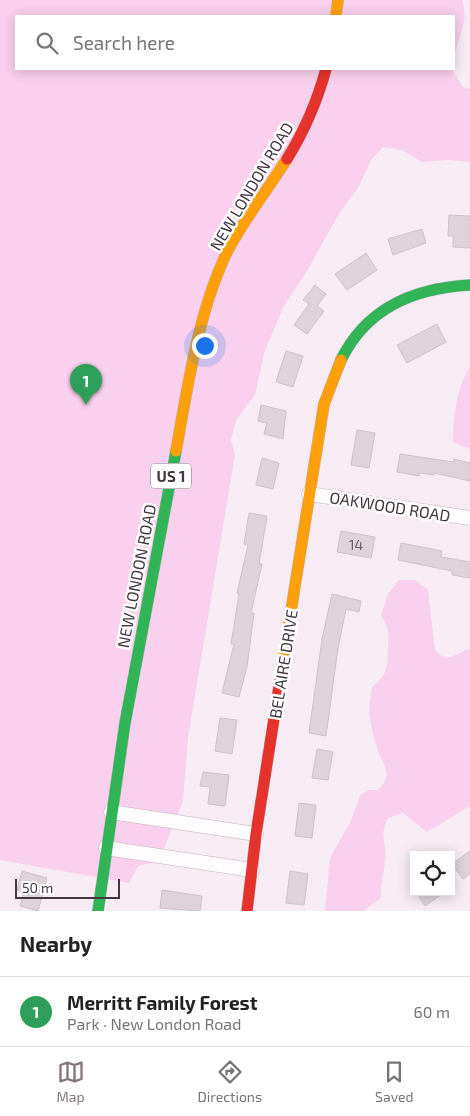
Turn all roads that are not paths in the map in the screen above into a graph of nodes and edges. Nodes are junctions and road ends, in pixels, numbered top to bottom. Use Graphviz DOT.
graph roads {
  1 [pos="338,0"];
  2 [pos="336,15"];
  3 [pos="326,70"];
  4 [pos="470,285"];
  5 [pos="310,494"];
  6 [pos="470,518"];
  7 [pos="112,812"];
  8 [pos="256,834"];
  9 [pos="106,848"];
  10 [pos="252,870"];
  11 [pos="98,911"];
  12 [pos="247,911"];
  1 -- 2 [label="main road"];
  3 -- 7 [label="main road, NEW LONDON ROAD / US 1"];
  4 -- 5 [label="main road, BEL AIRE DRIVE"];
  5 -- 6 [label="street, OAKWOOD ROAD"];
  5 -- 8 [label="main road, BEL AIRE DRIVE"];
  7 -- 8 [label="street"];
  7 -- 9 [label="main road, NEW LONDON ROAD / US 1"];
  8 -- 10 [label="main road, BEL AIRE DRIVE"];
  9 -- 10 [label="street"];
  9 -- 11 [label="main road, NEW LONDON ROAD / US 1"];
  10 -- 12 [label="main road, BEL AIRE DRIVE"];
}
